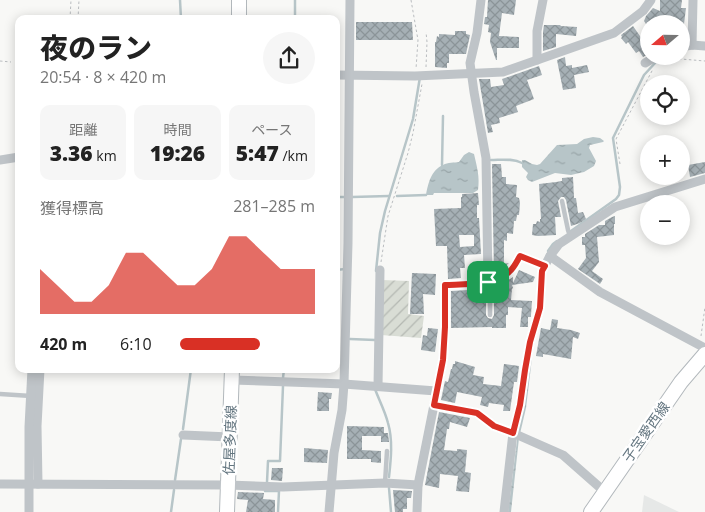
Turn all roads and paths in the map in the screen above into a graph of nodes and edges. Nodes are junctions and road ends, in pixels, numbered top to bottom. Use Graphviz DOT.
graph roads {
  1 [pos="71,0"];
  2 [pos="79,0"];
  3 [pos="239,0"];
  4 [pos="350,0"];
  5 [pos="411,0"];
  6 [pos="481,0"];
  7 [pos="543,0"];
  8 [pos="651,0"];
  9 [pos="693,0"];
  10 [pos="70,15"];
  11 [pos="78,15"];
  12 [pos="238,15"];
  13 [pos="426,32"];
  14 [pos="692,45"];
  15 [pos="705,46"];
  16 [pos="537,60"];
  17 [pos="690,60"];
  18 [pos="0,61"];
  19 [pos="705,61"];
  20 [pos="11,62"];
  21 [pos="656,65"];
  22 [pos="471,73"];
  23 [pos="340,75"];
  24 [pos="350,75"];
  25 [pos="421,76"];
  26 [pos="15,158"];
  27 [pos="0,160"];
  28 [pos="620,164"];
  29 [pos="705,179"];
  30 [pos="562,200"];
  31 [pos="570,236"];
  32 [pos="550,256"];
  33 [pos="545,266"];
  34 [pos="380,270"];
  35 [pos="489,282"];
  36 [pos="705,307"];
  37 [pos="490,316"];
  38 [pos="703,349"];
  39 [pos="32,373"];
  40 [pos="39,373"];
  41 [pos="232,374"];
  42 [pos="344,384"];
  43 [pos="378,386"];
  44 [pos="436,391"];
  45 [pos="0,394"];
  46 [pos="35,396"];
  47 [pos="434,405"];
  48 [pos="517,434"];
  49 [pos="183,435"];
  50 [pos="230,437"];
  51 [pos="387,451"];
  52 [pos="385,483"];
  53 [pos="0,484"];
  54 [pos="34,484"];
  55 [pos="228,485"];
  56 [pos="332,485"];
  57 [pos="418,485"];
  58 [pos="605,492"];
  59 [pos="29,512"];
  60 [pos="227,512"];
  61 [pos="329,512"];
  62 [pos="417,512"];
  63 [pos="504,512"];
  64 [pos="591,512"];
  1 -- 10 [label="path"];
  2 -- 11 [label="path"];
  3 -- 12 [label="main road"];
  4 -- 24 [label="street"];
  5 -- 25 [label="path"];
  6 -- 22 [label="street"];
  7 -- 16 [label="street"];
  8 -- 16 [label="street"];
  9 -- 14 [label="street"];
  13 -- 25 [label="path"];
  14 -- 15 [label="street"];
  16 -- 22 [label="street"];
  17 -- 19 [label="path"];
  18 -- 20 [label="path"];
  21 -- 28 [label="path"];
  22 -- 25 [label="street"];
  22 -- 35 [label="street"];
  23 -- 24 [label="street"];
  24 -- 25 [label="street"];
  24 -- 42 [label="street"];
  25 -- 34 [label="path"];
  26 -- 27 [label="street"];
  29 -- 31 [label="street"];
  30 -- 31 [label="lane"];
  31 -- 32 [label="street"];
  32 -- 33 [label="street"];
  32 -- 38 [label="street"];
  33 -- 35 [label="street"];
  33 -- 48 [label="street"];
  34 -- 43 [label="street"];
  35 -- 37 [label="lane"];
  35 -- 44 [label="street"];
  36 -- 38 [label="path"];
  38 -- 58 [label="main road, 子宝愛西線"];
  39 -- 46 [label="street"];
  40 -- 46 [label="street"];
  41 -- 42 [label="street"];
  41 -- 50 [label="main road, 佐屋多度線"];
  42 -- 43 [label="street"];
  42 -- 56 [label="street"];
  43 -- 44 [label="street"];
  44 -- 47 [label="street"];
  45 -- 46 [label="lane"];
  46 -- 54 [label="street"];
  47 -- 48 [label="street"];
  47 -- 57 [label="street"];
  48 -- 58 [label="street"];
  48 -- 63 [label="street"];
  49 -- 50 [label="street"];
  50 -- 55 [label="main road, 佐屋多度線"];
  51 -- 52 [label="lane"];
  52 -- 56 [label="street"];
  52 -- 57 [label="street"];
  53 -- 54 [label="street"];
  54 -- 55 [label="street"];
  54 -- 59 [label="street"];
  55 -- 56 [label="street"];
  55 -- 60 [label="main road, 佐屋多度線"];
  56 -- 61 [label="street"];
  57 -- 62 [label="street"];
  58 -- 64 [label="main road, 子宝愛西線"];
}
